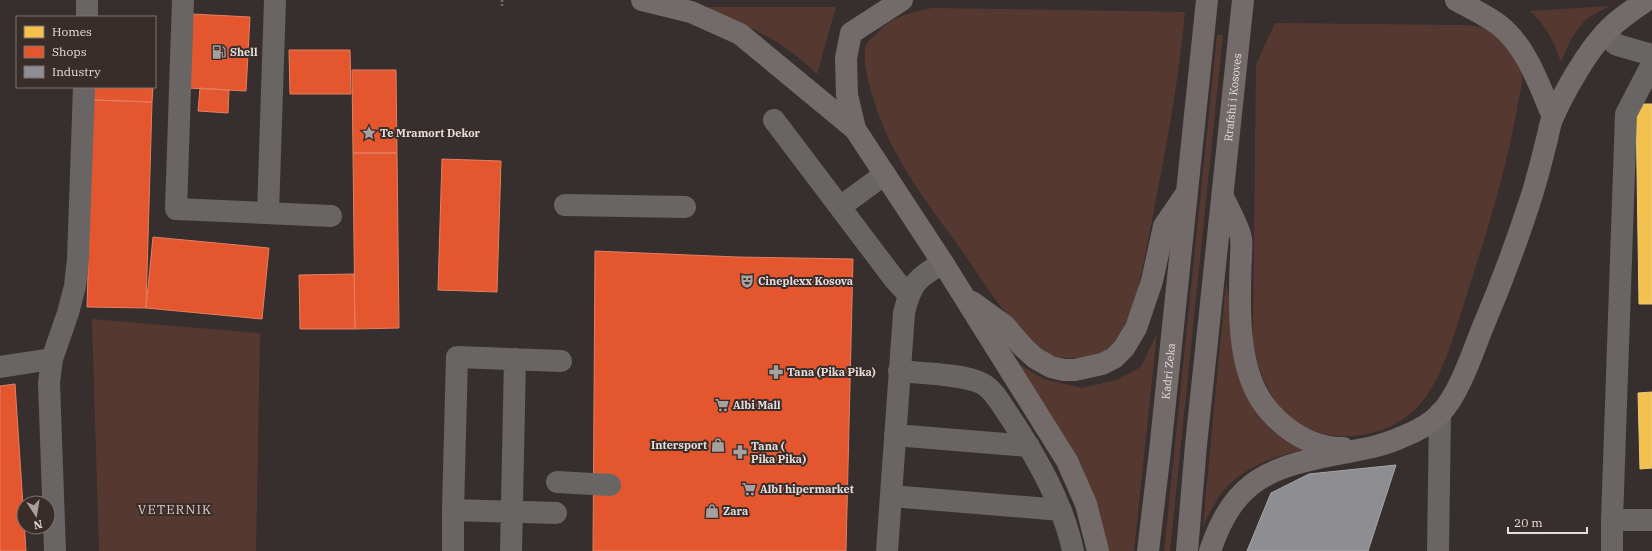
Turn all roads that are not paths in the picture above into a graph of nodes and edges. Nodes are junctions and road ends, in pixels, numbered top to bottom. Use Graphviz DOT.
graph roads {
  1 [pos="88,0"];
  2 [pos="183,0"];
  3 [pos="275,0"];
  4 [pos="642,0"];
  5 [pos="902,0"];
  6 [pos="1207,0"];
  7 [pos="1243,0"];
  8 [pos="1456,0"];
  9 [pos="1646,0"];
  10 [pos="87,16"];
  11 [pos="1604,34"];
  12 [pos="1652,55"];
  13 [pos="1652,64"];
  14 [pos="84,88"];
  15 [pos="1553,117"];
  16 [pos="774,120"];
  17 [pos="855,129"];
  18 [pos="886,174"];
  19 [pos="1188,191"];
  20 [pos="1222,194"];
  21 [pos="565,204"];
  22 [pos="685,207"];
  23 [pos="840,207"];
  24 [pos="268,213"];
  25 [pos="331,216"];
  26 [pos="943,263"];
  27 [pos="908,294"];
  28 [pos="965,298"];
  29 [pos="52,359"];
  30 [pos="514,359"];
  31 [pos="561,361"];
  32 [pos="0,367"];
  33 [pos="899,371"];
  34 [pos="1440,414"];
  35 [pos="895,435"];
  36 [pos="1029,446"];
  37 [pos="1370,448"];
  38 [pos="557,482"];
  39 [pos="610,485"];
  40 [pos="891,496"];
  41 [pos="453,510"];
  42 [pos="1061,510"];
  43 [pos="512,512"];
  44 [pos="556,513"];
  45 [pos="1612,520"];
  46 [pos="1652,520"];
  47 [pos="55,551"];
  48 [pos="453,551"];
  49 [pos="511,551"];
  50 [pos="887,551"];
  51 [pos="1073,551"];
  52 [pos="1098,551"];
  53 [pos="1148,551"];
  54 [pos="1187,551"];
  55 [pos="1210,551"];
  56 [pos="1438,551"];
  57 [pos="1612,551"];
  1 -- 10 [label="lane"];
  2 -- 24 [label="lane"];
  3 -- 24 [label="lane"];
  4 -- 17 [label="highway"];
  5 -- 17 [label="highway"];
  6 -- 19 [label="highway"];
  7 -- 20 [label="highway, Rrafshi i Kosoves"];
  8 -- 15 [label="highway"];
  9 -- 11 [label="highway"];
  11 -- 12 [label="lane"];
  11 -- 15 [label="highway"];
  13 -- 45 [label="lane"];
  14 -- 29 [label="lane"];
  15 -- 34 [label="highway"];
  16 -- 23 [label="lane"];
  17 -- 18 [label="highway"];
  18 -- 23 [label="lane"];
  18 -- 26 [label="highway"];
  19 -- 28 [label="highway"];
  19 -- 53 [label="highway, Kadri Zeka"];
  20 -- 37 [label="highway"];
  20 -- 54 [label="highway"];
  21 -- 22 [label="lane"];
  23 -- 27 [label="lane"];
  24 -- 25 [label="lane"];
  26 -- 27 [label="lane"];
  26 -- 28 [label="highway"];
  27 -- 33 [label="lane"];
  28 -- 52 [label="highway"];
  29 -- 32 [label="lane"];
  29 -- 47 [label="lane"];
  30 -- 31 [label="lane"];
  30 -- 41 [label="lane"];
  30 -- 43 [label="lane"];
  33 -- 35 [label="lane"];
  33 -- 36 [label="lane"];
  34 -- 37 [label="highway"];
  34 -- 56 [label="lane"];
  35 -- 36 [label="lane"];
  35 -- 40 [label="lane"];
  36 -- 42 [label="lane"];
  37 -- 55 [label="highway"];
  38 -- 39 [label="lane"];
  40 -- 42 [label="lane"];
  40 -- 50 [label="lane"];
  41 -- 43 [label="lane"];
  41 -- 48 [label="lane"];
  42 -- 51 [label="lane"];
  43 -- 44 [label="lane"];
  43 -- 49 [label="lane"];
  45 -- 46 [label="lane"];
  45 -- 57 [label="lane"];
}
